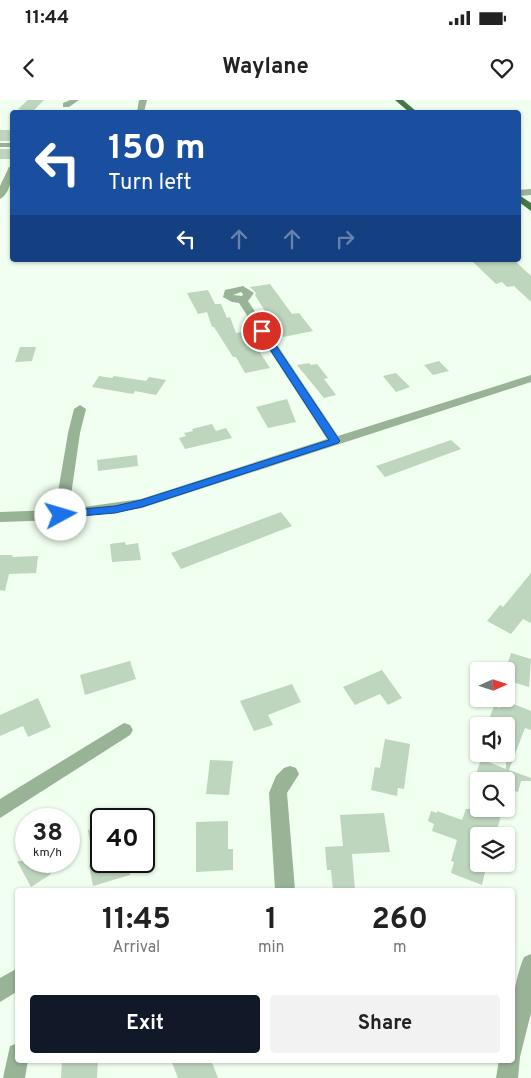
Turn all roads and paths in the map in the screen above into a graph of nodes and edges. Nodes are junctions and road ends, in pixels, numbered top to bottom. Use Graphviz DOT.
graph roads {
  1 [pos="75,100"];
  2 [pos="399,100"];
  3 [pos="66,105"];
  4 [pos="411,110"];
  5 [pos="10,172"];
  6 [pos="0,196"];
  7 [pos="521,200"];
  8 [pos="531,208"];
  9 [pos="242,300"];
  10 [pos="531,378"];
  11 [pos="80,409"];
  12 [pos="335,441"];
  13 [pos="61,515"];
  14 [pos="0,517"];
  15 [pos="124,730"];
  16 [pos="290,774"];
  17 [pos="0,809"];
  18 [pos="285,888"];
  19 [pos="531,964"];
  20 [pos="15,980"];
  21 [pos="0,991"];
  22 [pos="515,1036"];
  23 [pos="16,1063"];
  24 [pos="510,1063"];
  25 [pos="14,1078"];
  26 [pos="507,1078"];
  1 -- 3 [label="street"];
  2 -- 4 [label="main road"];
  5 -- 6 [label="street"];
  7 -- 8 [label="main road"];
  9 -- 12 [label="street"];
  10 -- 12 [label="street"];
  11 -- 13 [label="street"];
  12 -- 13 [label="street"];
  13 -- 14 [label="street"];
  15 -- 17 [label="street"];
  16 -- 18 [label="street"];
  19 -- 22 [label="street"];
  20 -- 21 [label="street"];
  23 -- 25 [label="street"];
  24 -- 26 [label="street"];
}
